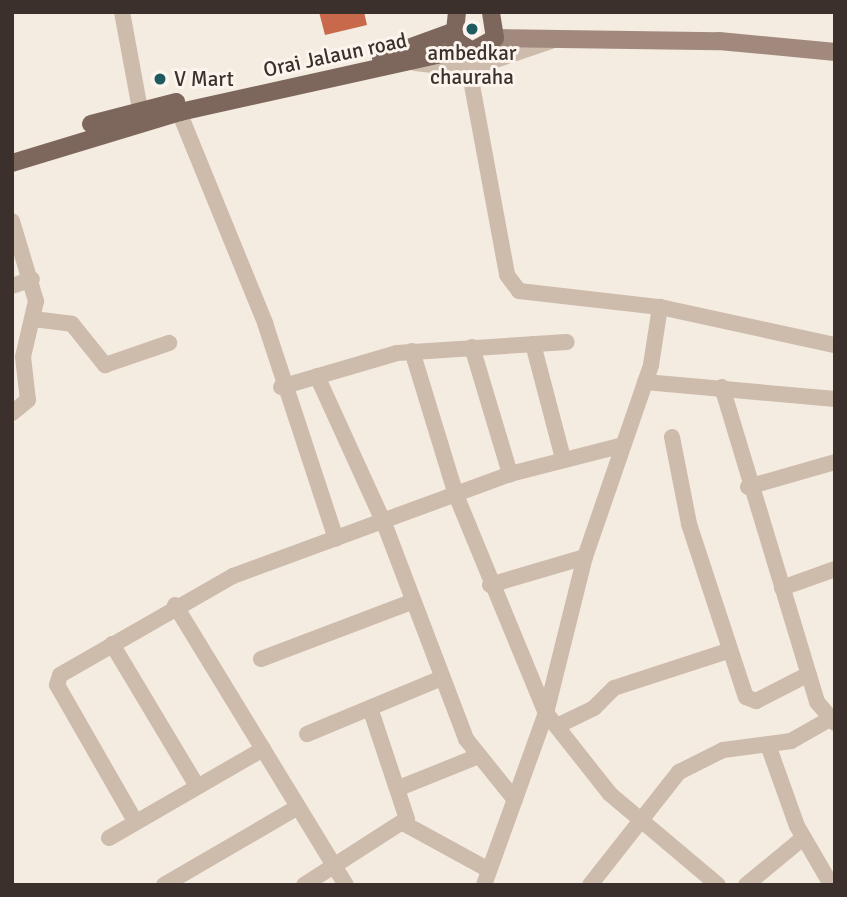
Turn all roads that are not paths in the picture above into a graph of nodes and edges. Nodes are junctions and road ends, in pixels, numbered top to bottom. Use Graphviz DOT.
graph roads {
  1 [pos="122,12"];
  2 [pos="457,12"];
  3 [pos="491,12"];
  4 [pos="452,32"];
  5 [pos="495,38"];
  6 [pos="551,41"];
  7 [pos="466,49"];
  8 [pos="835,51"];
  9 [pos="415,63"];
  10 [pos="469,69"];
  11 [pos="177,107"];
  12 [pos="140,109"];
  13 [pos="13,158"];
  14 [pos="12,221"];
  15 [pos="32,279"];
  16 [pos="12,286"];
  17 [pos="660,307"];
  18 [pos="33,319"];
  19 [pos="567,342"];
  20 [pos="169,343"];
  21 [pos="533,344"];
  22 [pos="835,345"];
  23 [pos="472,346"];
  24 [pos="412,351"];
  25 [pos="317,376"];
  26 [pos="646,382"];
  27 [pos="281,387"];
  28 [pos="723,387"];
  29 [pos="835,399"];
  30 [pos="12,413"];
  31 [pos="672,437"];
  32 [pos="620,446"];
  33 [pos="563,458"];
  34 [pos="835,462"];
  35 [pos="510,474"];
  36 [pos="748,486"];
  37 [pos="456,495"];
  38 [pos="384,523"];
  39 [pos="336,538"];
  40 [pos="585,557"];
  41 [pos="835,569"];
  42 [pos="490,585"];
  43 [pos="782,588"];
  44 [pos="411,602"];
  45 [pos="176,605"];
  46 [pos="112,644"];
  47 [pos="728,651"];
  48 [pos="261,659"];
  49 [pos="809,674"];
  50 [pos="439,679"];
  51 [pos="370,708"];
  52 [pos="546,713"];
  53 [pos="831,722"];
  54 [pos="557,726"];
  55 [pos="307,734"];
  56 [pos="768,745"];
  57 [pos="263,749"];
  58 [pos="475,757"];
  59 [pos="197,786"];
  60 [pos="399,788"];
  61 [pos="515,800"];
  62 [pos="298,807"];
  63 [pos="637,820"];
  64 [pos="135,821"];
  65 [pos="403,823"];
  66 [pos="109,838"];
  67 [pos="803,838"];
  68 [pos="335,867"];
  69 [pos="489,880"];
  70 [pos="829,881"];
  71 [pos="164,885"];
  72 [pos="304,885"];
  73 [pos="346,885"];
  74 [pos="590,885"];
  75 [pos="718,885"];
  76 [pos="746,885"];
  1 -- 12 [label="street"];
  2 -- 4 [label="main road"];
  3 -- 5 [label="main road"];
  4 -- 7 [label="main road"];
  4 -- 11 [label="main road"];
  5 -- 6 [label="street"];
  5 -- 7 [label="main road, Orai Jalaun road"];
  6 -- 8 [label="street"];
  6 -- 10 [label="street"];
  7 -- 9 [label="main road, Orai Jalaun road"];
  9 -- 10 [label="street"];
  9 -- 11 [label="main road, Orai Jalaun road"];
  10 -- 17 [label="street"];
  11 -- 12 [label="main road"];
  11 -- 13 [label="main road, Orai Jalaun road"];
  11 -- 27 [label="street"];
  12 -- 13 [label="main road"];
  14 -- 15 [label="street"];
  15 -- 16 [label="street"];
  15 -- 18 [label="street"];
  17 -- 22 [label="street"];
  17 -- 26 [label="street"];
  18 -- 20 [label="street"];
  18 -- 30 [label="street"];
  19 -- 21 [label="street"];
  21 -- 23 [label="street"];
  21 -- 33 [label="street"];
  23 -- 24 [label="street"];
  23 -- 35 [label="street"];
  24 -- 25 [label="street"];
  24 -- 37 [label="street"];
  25 -- 27 [label="street"];
  25 -- 38 [label="street"];
  26 -- 28 [label="street"];
  26 -- 32 [label="street"];
  27 -- 39 [label="street"];
  28 -- 29 [label="street"];
  28 -- 36 [label="street"];
  31 -- 47 [label="street"];
  32 -- 33 [label="street"];
  32 -- 40 [label="street"];
  33 -- 35 [label="street"];
  34 -- 36 [label="street"];
  35 -- 37 [label="street"];
  36 -- 43 [label="street"];
  37 -- 38 [label="street"];
  37 -- 42 [label="street"];
  38 -- 39 [label="street"];
  38 -- 44 [label="street"];
  39 -- 45 [label="street"];
  40 -- 42 [label="street"];
  40 -- 52 [label="street"];
  41 -- 43 [label="street"];
  42 -- 52 [label="street"];
  43 -- 49 [label="street"];
  44 -- 48 [label="street"];
  44 -- 50 [label="street"];
  45 -- 46 [label="street"];
  45 -- 57 [label="street"];
  46 -- 59 [label="street"];
  46 -- 64 [label="street"];
  47 -- 49 [label="street"];
  47 -- 54 [label="street"];
  49 -- 53 [label="street"];
  50 -- 51 [label="street"];
  50 -- 58 [label="street"];
  51 -- 55 [label="street"];
  51 -- 60 [label="street"];
  52 -- 54 [label="street"];
  52 -- 61 [label="street"];
  53 -- 56 [label="street"];
  54 -- 63 [label="street"];
  56 -- 63 [label="street"];
  56 -- 67 [label="street"];
  57 -- 59 [label="street"];
  57 -- 62 [label="street"];
  58 -- 60 [label="street"];
  58 -- 61 [label="street"];
  59 -- 64 [label="street"];
  60 -- 65 [label="street"];
  61 -- 69 [label="street"];
  62 -- 68 [label="street"];
  62 -- 71 [label="street"];
  63 -- 74 [label="street"];
  63 -- 75 [label="street"];
  64 -- 66 [label="street"];
  65 -- 68 [label="street"];
  65 -- 69 [label="street"];
  67 -- 70 [label="street"];
  67 -- 76 [label="street"];
  68 -- 72 [label="street"];
  68 -- 73 [label="street"];
}
